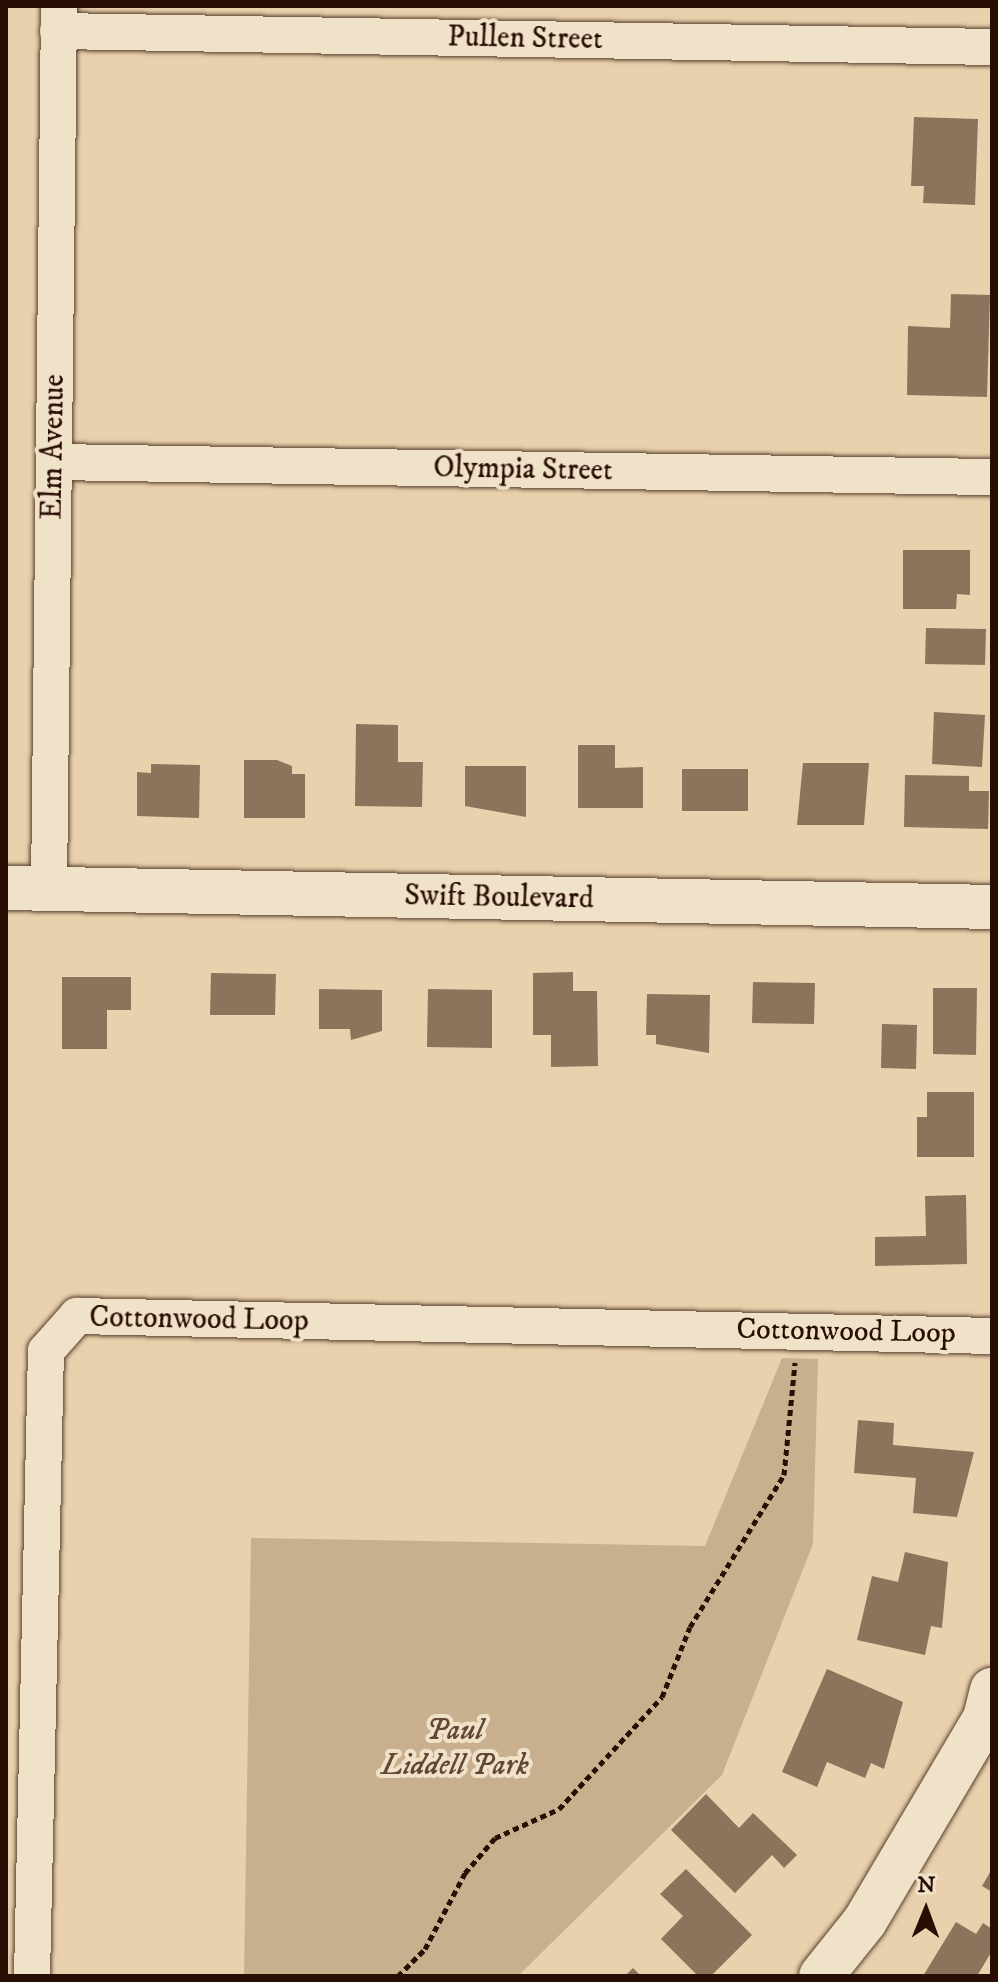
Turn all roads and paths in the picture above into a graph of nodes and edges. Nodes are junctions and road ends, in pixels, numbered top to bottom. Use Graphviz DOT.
graph roads {
  1 [pos="59,18"];
  2 [pos="992,47"];
  3 [pos="54,462"];
  4 [pos="992,477"];
  5 [pos="6,888"];
  6 [pos="49,889"];
  7 [pos="992,907"];
  8 [pos="992,1336"];
  9 [pos="795,1363"];
  10 [pos="990,1710"];
  11 [pos="32,1976"];
  12 [pos="398,1976"];
  13 [pos="821,1976"];
  1 -- 2 [label="street, Pullen Street"];
  1 -- 3 [label="street, Elm Avenue"];
  3 -- 4 [label="street, Olympia Street"];
  3 -- 6 [label="street, Elm Avenue"];
  5 -- 6 [label="main road, Swift Boulevard"];
  6 -- 7 [label="main road, Swift Boulevard"];
  8 -- 11 [label="street, Cottonwood Loop"];
  9 -- 12 [label="path"];
  10 -- 13 [label="main road"];
}
